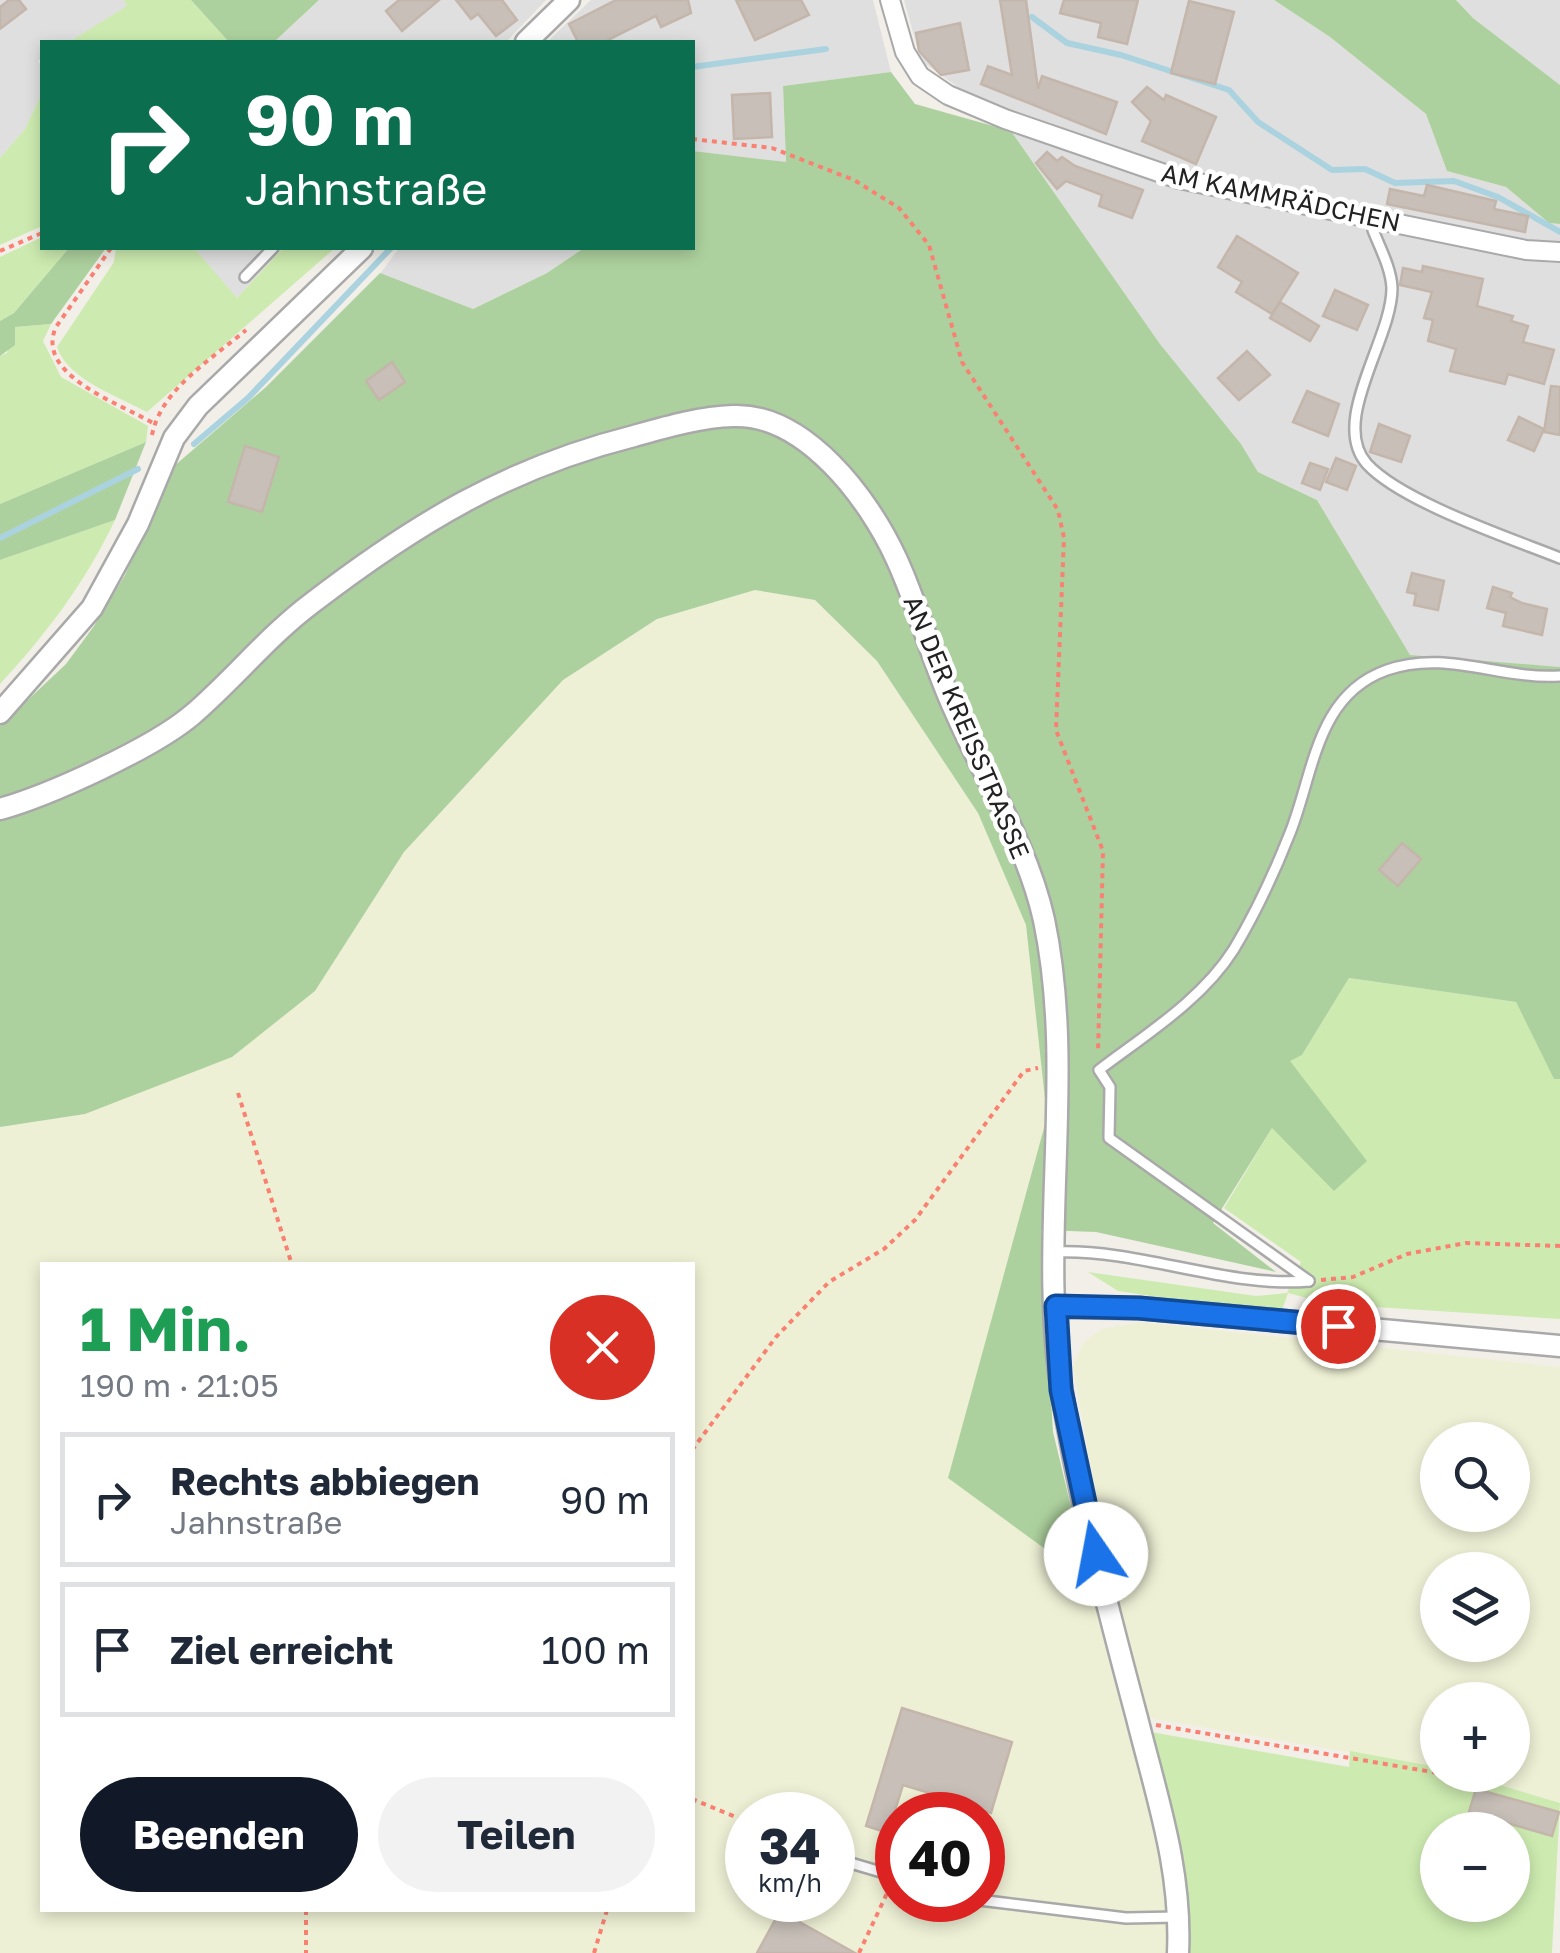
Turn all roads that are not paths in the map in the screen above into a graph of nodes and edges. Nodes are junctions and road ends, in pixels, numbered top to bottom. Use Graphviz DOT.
graph roads {
  1 [pos="568,0"];
  2 [pos="890,0"];
  3 [pos="528,40"];
  4 [pos="1374,217"];
  5 [pos="271,250"];
  6 [pos="360,250"];
  7 [pos="1560,252"];
  8 [pos="245,277"];
  9 [pos="1560,558"];
  10 [pos="1560,676"];
  11 [pos="0,713"];
  12 [pos="0,808"];
  13 [pos="1056,1252"];
  14 [pos="1056,1306"];
  15 [pos="1560,1346"];
  16 [pos="1005,1905"];
  17 [pos="1180,1916"];
  18 [pos="1178,1953"];
  1 -- 3 [label="street"];
  2 -- 4 [label="street, AM KAMMRÄDCHEN"];
  4 -- 7 [label="street, AM KAMMRÄDCHEN"];
  4 -- 9 [label="lane"];
  5 -- 8 [label="lane"];
  6 -- 11 [label="street"];
  10 -- 13 [label="lane"];
  12 -- 13 [label="street, AN DER KREISSTRASSE"];
  13 -- 14 [label="street, AN DER KREISSTRASSE"];
  14 -- 15 [label="street"];
  14 -- 17 [label="street, AN DER KREISSTRASSE"];
  16 -- 17 [label="lane"];
  17 -- 18 [label="street, AN DER KREISSTRASSE"];
}
